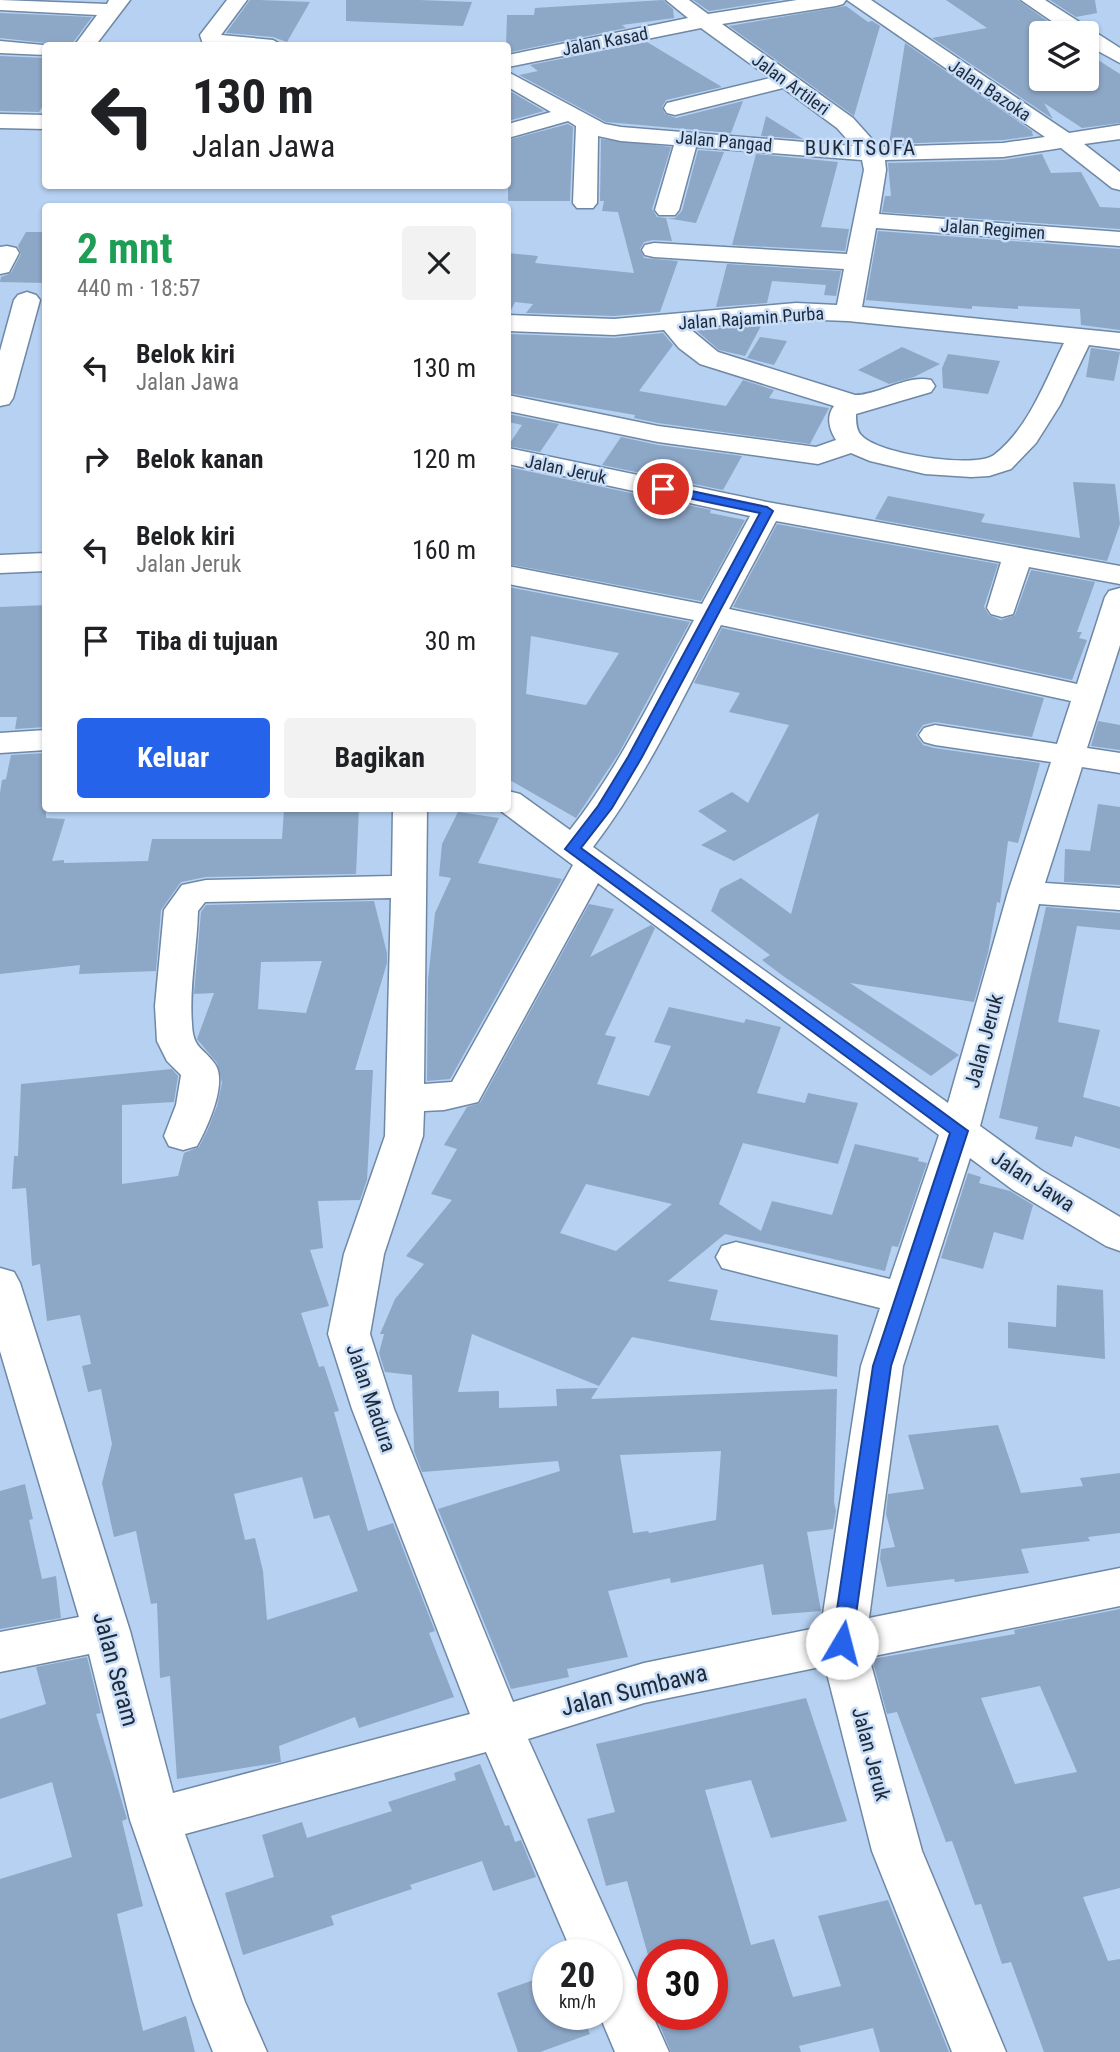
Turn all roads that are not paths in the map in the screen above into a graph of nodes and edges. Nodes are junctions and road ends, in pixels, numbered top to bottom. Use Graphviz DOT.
graph roads {
  1 [pos="237,0"];
  2 [pos="676,0"];
  3 [pos="836,0"];
  4 [pos="857,0"];
  5 [pos="1031,0"];
  6 [pos="0,4"];
  7 [pos="117,5"];
  8 [pos="1064,21"];
  9 [pos="703,22"];
  10 [pos="87,42"];
  11 [pos="231,42"];
  12 [pos="1099,43"];
  13 [pos="0,47"];
  14 [pos="42,49"];
  15 [pos="1120,57"];
  16 [pos="511,64"];
  17 [pos="511,66"];
  18 [pos="786,80"];
  19 [pos="675,108"];
  20 [pos="579,118"];
  21 [pos="0,121"];
  22 [pos="42,122"];
  23 [pos="511,130"];
  24 [pos="1120,132"];
  25 [pos="687,138"];
  26 [pos="1066,141"];
  27 [pos="873,154"];
  28 [pos="1120,183"];
  29 [pos="585,204"];
  30 [pos="667,210"];
  31 [pos="866,220"];
  32 [pos="1120,239"];
  33 [pos="654,250"];
  34 [pos="858,262"];
  35 [pos="0,299"];
  36 [pos="36,300"];
  37 [pos="848,313"];
  38 [pos="511,323"];
  39 [pos="671,323"];
  40 [pos="1080,337"];
  41 [pos="1120,341"];
  42 [pos="922,386"];
  43 [pos="0,398"];
  44 [pos="853,403"];
  45 [pos="511,404"];
  46 [pos="853,443"];
  47 [pos="511,457"];
  48 [pos="767,511"];
  49 [pos="1018,556"];
  50 [pos="42,562"];
  51 [pos="0,564"];
  52 [pos="1120,575"];
  53 [pos="511,576"];
  54 [pos="1120,597"];
  55 [pos="1002,608"];
  56 [pos="710,614"];
  57 [pos="1101,676"];
  58 [pos="935,735"];
  59 [pos="42,740"];
  60 [pos="0,743"];
  61 [pos="1067,754"];
  62 [pos="1120,763"];
  63 [pos="511,803"];
  64 [pos="410,812"];
  65 [pos="582,856"];
  66 [pos="408,887"];
  67 [pos="1024,892"];
  68 [pos="1120,899"];
  69 [pos="404,1098"];
  70 [pos="959,1131"];
  71 [pos="183,1136"];
  72 [pos="1120,1236"];
  73 [pos="736,1257"];
  74 [pos="0,1283"];
  75 [pos="904,1298"];
  76 [pos="1120,1587"];
  77 [pos="107,1631"];
  78 [pos="842,1643"];
  79 [pos="0,1652"];
  80 [pos="499,1727"];
  81 [pos="155,1820"];
  82 [pos="592,1939"];
  83 [pos="623,2010"];
  84 [pos="240,2052"];
  85 [pos="642,2052"];
  86 [pos="979,2052"];
  1 -- 11 [label="street"];
  2 -- 9 [label="street, Jalan Artileri"];
  3 -- 9 [label="street, Jalan Kasad"];
  4 -- 26 [label="street, Jalan Bazoka"];
  5 -- 8 [label="street"];
  6 -- 7 [label="street"];
  7 -- 10 [label="street"];
  9 -- 16 [label="street, Jalan Kasad"];
  9 -- 18 [label="street, Jalan Artileri"];
  12 -- 15 [label="street"];
  13 -- 14 [label="street"];
  17 -- 20 [label="street, Jalan Pangad"];
  18 -- 19 [label="street"];
  18 -- 27 [label="street, Jalan Artileri"];
  20 -- 23 [label="street"];
  20 -- 25 [label="street, Jalan Pangad"];
  20 -- 29 [label="street"];
  21 -- 22 [label="street"];
  24 -- 26 [label="street, Jalan Pangad"];
  25 -- 27 [label="street, Jalan Pangad"];
  25 -- 30 [label="street"];
  26 -- 27 [label="street, Jalan Pangad"];
  26 -- 28 [label="street, Jalan Bazoka"];
  27 -- 31 [label="street"];
  31 -- 32 [label="street, Jalan Regimen"];
  31 -- 34 [label="street"];
  33 -- 34 [label="street"];
  34 -- 37 [label="street"];
  35 -- 36 [label="street"];
  36 -- 43 [label="street"];
  37 -- 39 [label="street, Jalan Rajamin Purba"];
  37 -- 40 [label="street, Jalan Rajamin Purba"];
  38 -- 39 [label="street, Jalan Rajamin Purba"];
  39 -- 44 [label="street"];
  40 -- 41 [label="street, Jalan Rajamin Purba"];
  40 -- 46 [label="street"];
  42 -- 44 [label="street"];
  44 -- 46 [label="street"];
  45 -- 46 [label="street"];
  47 -- 48 [label="street, Jalan Jeruk"];
  48 -- 49 [label="street, Jalan Jeruk"];
  48 -- 56 [label="street"];
  49 -- 52 [label="street, Jalan Jeruk"];
  49 -- 55 [label="street"];
  50 -- 51 [label="street"];
  53 -- 56 [label="street"];
  54 -- 57 [label="street, Jalan Jeruk"];
  56 -- 57 [label="street"];
  56 -- 65 [label="street"];
  57 -- 61 [label="street, Jalan Jeruk"];
  58 -- 61 [label="street"];
  59 -- 60 [label="street"];
  61 -- 62 [label="street"];
  61 -- 67 [label="street, Jalan Jeruk"];
  63 -- 65 [label="street, Jalan Jawa"];
  64 -- 66 [label="street, Jalan Madura"];
  65 -- 69 [label="street"];
  65 -- 70 [label="street, Jalan Jawa"];
  66 -- 69 [label="street, Jalan Madura"];
  66 -- 71 [label="street"];
  67 -- 68 [label="street"];
  67 -- 70 [label="street, Jalan Jeruk"];
  69 -- 80 [label="street, Jalan Madura"];
  70 -- 72 [label="street, Jalan Jawa"];
  70 -- 75 [label="street, Jalan Jeruk"];
  73 -- 75 [label="street"];
  74 -- 77 [label="street, Jalan Seram"];
  75 -- 78 [label="street, Jalan Jeruk"];
  76 -- 78 [label="street, Jalan Sumbawa"];
  77 -- 79 [label="street"];
  77 -- 81 [label="street, Jalan Seram"];
  78 -- 80 [label="street, Jalan Sumbawa"];
  78 -- 86 [label="street, Jalan Jeruk"];
  80 -- 81 [label="street, Jalan Sumbawa"];
  80 -- 82 [label="street, Jalan Madura"];
  81 -- 84 [label="street, Jalan Seram"];
  83 -- 85 [label="street"];
}
